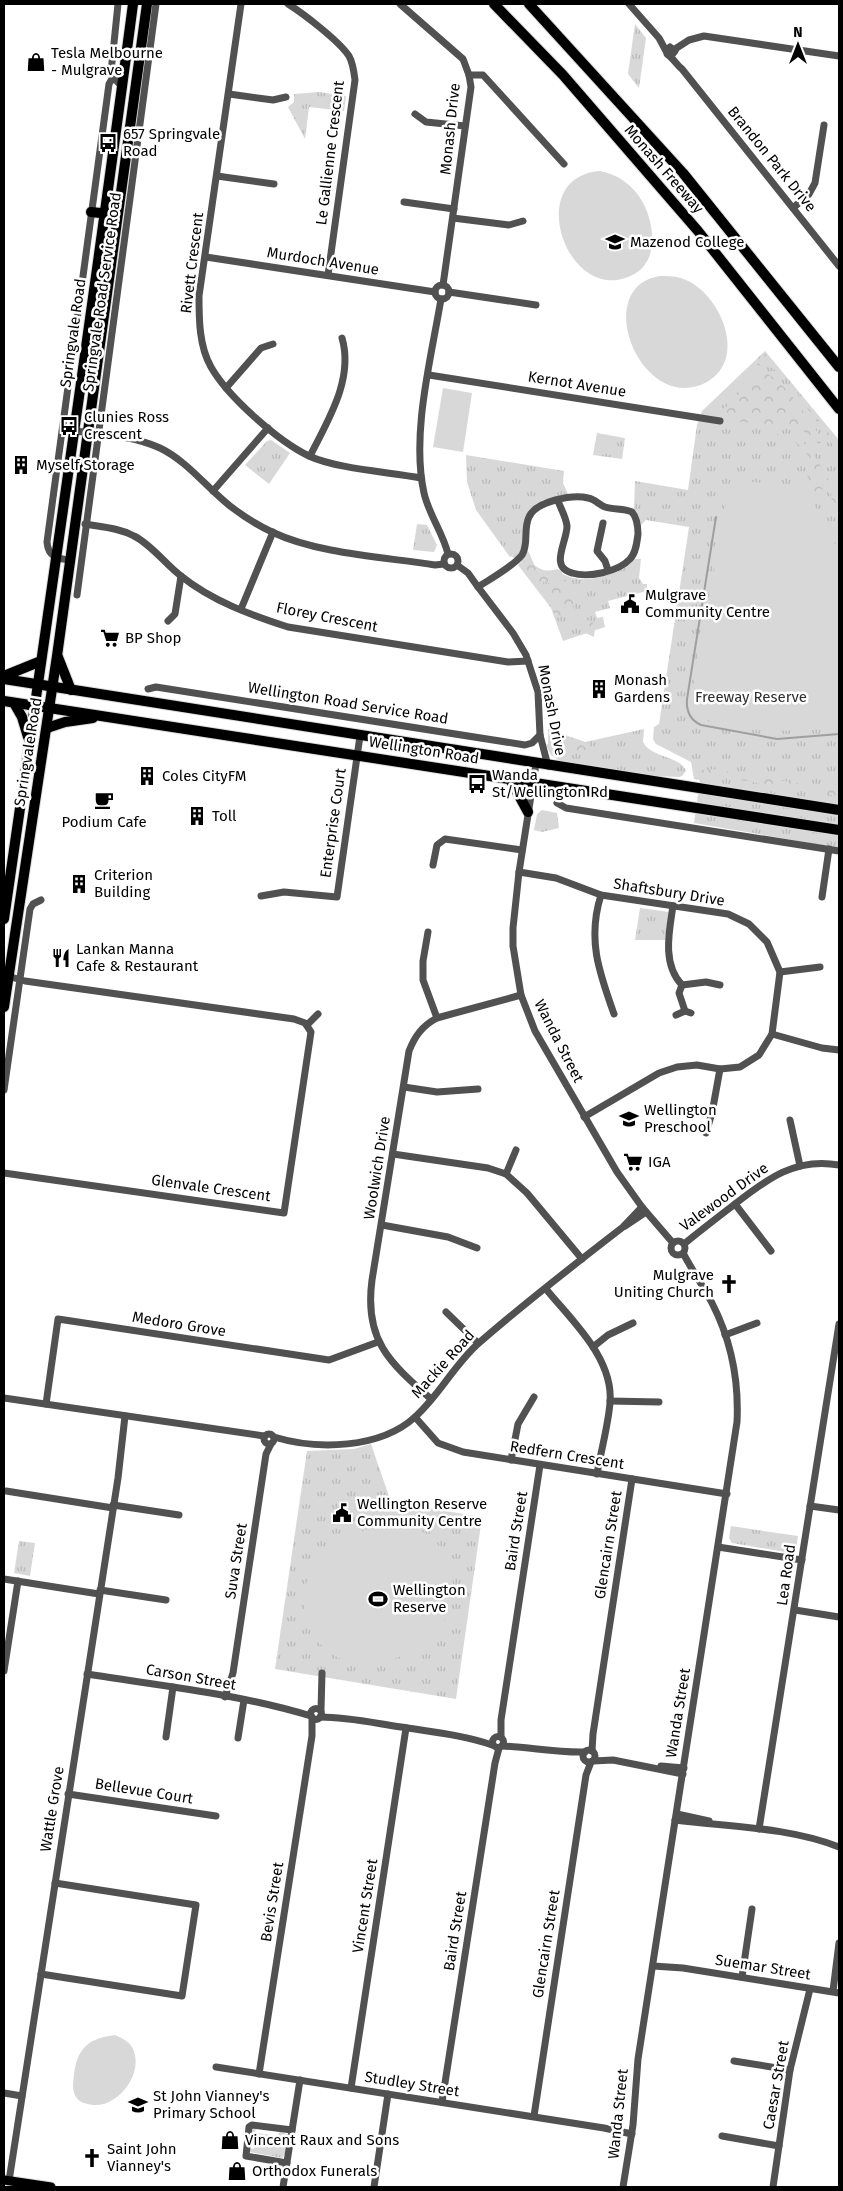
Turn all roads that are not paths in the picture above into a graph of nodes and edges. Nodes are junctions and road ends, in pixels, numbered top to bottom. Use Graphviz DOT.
graph roads {
  1 [pos="118,4"];
  2 [pos="133,4"];
  3 [pos="147,4"];
  4 [pos="156,4"];
  5 [pos="241,4"];
  6 [pos="288,4"];
  7 [pos="400,4"];
  8 [pos="494,4"];
  9 [pos="529,4"];
  10 [pos="629,4"];
  11 [pos="671,51"];
  12 [pos="839,56"];
  13 [pos="126,59"];
  14 [pos="143,60"];
  15 [pos="469,75"];
  16 [pos="113,77"];
  17 [pos="122,87"];
  18 [pos="229,94"];
  19 [pos="286,97"];
  20 [pos="118,111"];
  21 [pos="415,114"];
  22 [pos="104,119"];
  23 [pos="824,125"];
  24 [pos="465,126"];
  25 [pos="564,164"];
  26 [pos="217,176"];
  27 [pos="274,184"];
  28 [pos="404,202"];
  29 [pos="793,208"];
  30 [pos="454,209"];
  31 [pos="91,212"];
  32 [pos="104,214"];
  33 [pos="117,215"];
  34 [pos="453,218"];
  35 [pos="523,221"];
  36 [pos="206,257"];
  37 [pos="839,266"];
  38 [pos="114,269"];
  39 [pos="328,275"];
  40 [pos="443,285"];
  41 [pos="435,292"];
  42 [pos="449,292"];
  43 [pos="441,299"];
  44 [pos="536,305"];
  45 [pos="342,338"];
  46 [pos="273,344"];
  47 [pos="839,367"];
  48 [pos="429,375"];
  49 [pos="226,388"];
  50 [pos="839,409"];
  51 [pos="720,421"];
  52 [pos="268,428"];
  53 [pos="74,431"];
  54 [pos="92,433"];
  55 [pos="310,456"];
  56 [pos="422,478"];
  57 [pos="213,490"];
  58 [pos="558,501"];
  59 [pos="602,523"];
  60 [pos="86,524"];
  61 [pos="273,532"];
  62 [pos="448,554"];
  63 [pos="57,559"];
  64 [pos="70,560"];
  65 [pos="444,564"];
  66 [pos="457,565"];
  67 [pos="608,570"];
  68 [pos="181,576"];
  69 [pos="78,584"];
  70 [pos="478,587"];
  71 [pos="66,590"];
  72 [pos="77,595"];
  73 [pos="241,610"];
  74 [pos="168,621"];
  75 [pos="58,656"];
  76 [pos="40,661"];
  77 [pos="528,661"];
  78 [pos="4,677"];
  79 [pos="37,684"];
  80 [pos="53,687"];
  81 [pos="148,689"];
  82 [pos="71,690"];
  83 [pos="4,701"];
  84 [pos="14,703"];
  85 [pos="34,706"];
  86 [pos="50,708"];
  87 [pos="101,716"];
  88 [pos="47,728"];
  89 [pos="462,735"];
  90 [pos="540,735"];
  91 [pos="360,736"];
  92 [pos="29,740"];
  93 [pos="459,752"];
  94 [pos="357,755"];
  95 [pos="536,764"];
  96 [pos="548,766"];
  97 [pos="510,779"];
  98 [pos="533,782"];
  99 [pos="705,789"];
  100 [pos="557,804"];
  101 [pos="702,808"];
  102 [pos="839,810"];
  103 [pos="528,812"];
  104 [pos="839,830"];
  105 [pos="830,849"];
  106 [pos="522,850"];
  107 [pos="839,851"];
  108 [pos="433,865"];
  109 [pos="519,872"];
  110 [pos="602,895"];
  111 [pos="261,896"];
  112 [pos="822,897"];
  113 [pos="41,900"];
  114 [pos="673,906"];
  115 [pos="4,919"];
  116 [pos="428,932"];
  117 [pos="820,967"];
  118 [pos="780,972"];
  119 [pos="6,975"];
  120 [pos="21,979"];
  121 [pos="682,985"];
  122 [pos="721,986"];
  123 [pos="521,995"];
  124 [pos="4,1007"];
  125 [pos="318,1014"];
  126 [pos="614,1014"];
  127 [pos="676,1014"];
  128 [pos="437,1018"];
  129 [pos="307,1025"];
  130 [pos="772,1034"];
  131 [pos="839,1050"];
  132 [pos="720,1069"];
  133 [pos="404,1087"];
  134 [pos="4,1090"];
  135 [pos="478,1090"];
  136 [pos="584,1117"];
  137 [pos="790,1120"];
  138 [pos="706,1133"];
  139 [pos="516,1150"];
  140 [pos="393,1154"];
  141 [pos="839,1165"];
  142 [pos="800,1166"];
  143 [pos="4,1172"];
  144 [pos="506,1174"];
  145 [pos="735,1204"];
  146 [pos="644,1210"];
  147 [pos="382,1224"];
  148 [pos="673,1242"];
  149 [pos="684,1244"];
  150 [pos="477,1248"];
  151 [pos="771,1251"];
  152 [pos="683,1253"];
  153 [pos="582,1259"];
  154 [pos="546,1289"];
  155 [pos="446,1312"];
  156 [pos="633,1324"];
  157 [pos="757,1324"];
  158 [pos="839,1329"];
  159 [pos="725,1335"];
  160 [pos="378,1342"];
  161 [pos="478,1344"];
  162 [pos="593,1347"];
  163 [pos="534,1397"];
  164 [pos="4,1398"];
  165 [pos="430,1399"];
  166 [pos="610,1401"];
  167 [pos="659,1402"];
  168 [pos="46,1404"];
  169 [pos="127,1416"];
  170 [pos="415,1417"];
  171 [pos="268,1440"];
  172 [pos="511,1460"];
  173 [pos="540,1465"];
  174 [pos="597,1474"];
  175 [pos="632,1479"];
  176 [pos="6,1491"];
  177 [pos="727,1494"];
  178 [pos="113,1506"];
  179 [pos="810,1506"];
  180 [pos="839,1510"];
  181 [pos="179,1514"];
  182 [pos="718,1547"];
  183 [pos="802,1560"];
  184 [pos="4,1579"];
  185 [pos="18,1581"];
  186 [pos="100,1592"];
  187 [pos="166,1600"];
  188 [pos="795,1610"];
  189 [pos="839,1617"];
  190 [pos="4,1671"];
  191 [pos="322,1673"];
  192 [pos="87,1674"];
  193 [pos="173,1687"];
  194 [pos="229,1697"];
  195 [pos="244,1700"];
  196 [pos="316,1714"];
  197 [pos="406,1728"];
  198 [pos="166,1737"];
  199 [pos="238,1738"];
  200 [pos="497,1742"];
  201 [pos="589,1756"];
  202 [pos="683,1771"];
  203 [pos="68,1794"];
  204 [pos="216,1816"];
  205 [pos="676,1817"];
  206 [pos="759,1829"];
  207 [pos="839,1847"];
  208 [pos="55,1883"];
  209 [pos="752,1909"];
  210 [pos="839,1943"];
  211 [pos="653,1963"];
  212 [pos="41,1974"];
  213 [pos="742,1977"];
  214 [pos="810,1989"];
  215 [pos="836,1992"];
  216 [pos="734,2061"];
  217 [pos="216,2067"];
  218 [pos="790,2070"];
  219 [pos="259,2074"];
  220 [pos="300,2080"];
  221 [pos="351,2088"];
  222 [pos="4,2093"];
  223 [pos="388,2094"];
  224 [pos="22,2096"];
  225 [pos="442,2102"];
  226 [pos="534,2116"];
  227 [pos="292,2130"];
  228 [pos="632,2132"];
  229 [pos="722,2136"];
  230 [pos="779,2146"];
  231 [pos="287,2163"];
  232 [pos="6,2180"];
  233 [pos="51,2187"];
  234 [pos="283,2187"];
  235 [pos="374,2187"];
  236 [pos="623,2187"];
  237 [pos="772,2187"];
  1 -- 16 [label="street"];
  2 -- 13 [label="highway, Springvale Road"];
  3 -- 14 [label="highway, Springvale Road"];
  4 -- 14 [label="street, Springvale Road Service Road"];
  5 -- 18 [label="street, Rivett Crescent"];
  6 -- 39 [label="street, Le Gallienne Crescent"];
  7 -- 15 [label="street, Monash Drive"];
  8 -- 50 [label="highway, Monash Freeway"];
  9 -- 47 [label="highway, Monash Freeway"];
  10 -- 11 [label="street, Brandon Park Drive"];
  11 -- 12 [label="street"];
  11 -- 29 [label="street, Brandon Park Drive"];
  13 -- 14 [label="highway"];
  13 -- 17 [label="highway, Springvale Road"];
  14 -- 33 [label="highway, Springvale Road"];
  14 -- 38 [label="street, Springvale Road Service Road"];
  15 -- 24 [label="street, Monash Drive"];
  15 -- 25 [label="street"];
  16 -- 17 [label="street"];
  16 -- 22 [label="street"];
  17 -- 20 [label="highway, Springvale Road"];
  18 -- 19 [label="street"];
  18 -- 26 [label="street, Rivett Crescent"];
  20 -- 22 [label="street"];
  20 -- 32 [label="highway, Springvale Road"];
  21 -- 24 [label="street"];
  22 -- 31 [label="street"];
  23 -- 29 [label="street"];
  24 -- 30 [label="street, Monash Drive"];
  26 -- 27 [label="street"];
  26 -- 36 [label="street, Rivett Crescent"];
  28 -- 30 [label="street"];
  29 -- 37 [label="street, Brandon Park Drive"];
  30 -- 34 [label="street, Monash Drive"];
  31 -- 32 [label="highway"];
  31 -- 63 [label="street, Springvale Road Service Road"];
  32 -- 33 [label="highway"];
  32 -- 53 [label="highway, Springvale Road"];
  33 -- 38 [label="highway, Springvale Road"];
  34 -- 35 [label="street"];
  34 -- 40 [label="street, Monash Drive"];
  36 -- 39 [label="street, Murdoch Avenue"];
  36 -- 49 [label="street, Rivett Crescent"];
  38 -- 54 [label="highway, Springvale Road"];
  39 -- 41 [label="street, Murdoch Avenue"];
  40 -- 41 [label="street"];
  40 -- 42 [label="street"];
  41 -- 43 [label="street"];
  42 -- 43 [label="street"];
  42 -- 44 [label="street"];
  43 -- 48 [label="street"];
  45 -- 55 [label="street"];
  46 -- 49 [label="street"];
  48 -- 51 [label="street, Kernot Avenue"];
  48 -- 56 [label="street"];
  49 -- 52 [label="street, Rivett Crescent"];
  52 -- 55 [label="street, Rivett Crescent"];
  52 -- 57 [label="street"];
  53 -- 54 [label="street"];
  53 -- 63 [label="highway, Springvale Road"];
  54 -- 57 [label="street"];
  54 -- 60 [label="street"];
  54 -- 64 [label="highway, Springvale Road"];
  55 -- 56 [label="street, Rivett Crescent"];
  56 -- 62 [label="street"];
  57 -- 61 [label="street"];
  58 -- 67 [label="street"];
  58 -- 67 [label="street"];
  58 -- 70 [label="street"];
  59 -- 67 [label="street"];
  60 -- 68 [label="street, Florey Crescent"];
  60 -- 69 [label="street"];
  61 -- 65 [label="street"];
  61 -- 73 [label="street"];
  62 -- 65 [label="street"];
  62 -- 66 [label="street"];
  63 -- 64 [label="street"];
  63 -- 76 [label="highway, Springvale Road"];
  64 -- 71 [label="highway, Springvale Road"];
  65 -- 66 [label="street"];
  66 -- 70 [label="street, Monash Drive"];
  68 -- 73 [label="street, Florey Crescent"];
  68 -- 74 [label="street"];
  69 -- 71 [label="street"];
  69 -- 72 [label="street"];
  70 -- 77 [label="street, Monash Drive"];
  71 -- 75 [label="highway, Springvale Road"];
  73 -- 77 [label="street, Florey Crescent"];
  75 -- 80 [label="highway, Springvale Road"];
  75 -- 82 [label="highway"];
  76 -- 78 [label="highway"];
  76 -- 79 [label="highway, Springvale Road"];
  77 -- 90 [label="street, Monash Drive"];
  78 -- 79 [label="highway, Wellington Road"];
  79 -- 80 [label="highway, Wellington Road"];
  79 -- 85 [label="highway, Springvale Road"];
  80 -- 82 [label="highway, Wellington Road"];
  80 -- 86 [label="highway, Springvale Road"];
  81 -- 89 [label="street, Wellington Road Service Road"];
  82 -- 91 [label="highway, Wellington Road"];
  83 -- 84 [label="highway, Wellington Road"];
  84 -- 85 [label="highway, Wellington Road"];
  84 -- 92 [label="highway"];
  85 -- 86 [label="highway, Wellington Road"];
  85 -- 92 [label="highway, Springvale Road"];
  86 -- 87 [label="highway, Wellington Road"];
  86 -- 88 [label="highway, Springvale Road"];
  87 -- 88 [label="highway"];
  87 -- 94 [label="highway, Wellington Road"];
  88 -- 119 [label="highway, Springvale Road"];
  89 -- 90 [label="street, Wellington Road Service Road"];
  89 -- 93 [label="street, Wellington Road"];
  90 -- 96 [label="street, Monash Drive"];
  91 -- 93 [label="highway, Wellington Road"];
  91 -- 94 [label="street, Enterprise Court"];
  92 -- 115 [label="highway, Springvale Road"];
  93 -- 95 [label="highway, Wellington Road"];
  94 -- 97 [label="highway, Wellington Road"];
  94 -- 111 [label="street, Enterprise Court"];
  95 -- 96 [label="highway, Wellington Road"];
  95 -- 98 [label="street, Wanda Street"];
  96 -- 99 [label="highway, Wellington Road"];
  97 -- 98 [label="highway, Wellington Road"];
  97 -- 103 [label="highway"];
  98 -- 101 [label="highway, Wellington Road"];
  98 -- 103 [label="street, Wanda Street"];
  99 -- 101 [label="highway"];
  99 -- 102 [label="highway, Wellington Road"];
  100 -- 105 [label="street"];
  101 -- 104 [label="highway, Wellington Road"];
  103 -- 106 [label="street, Wanda Street"];
  105 -- 107 [label="street"];
  105 -- 112 [label="street"];
  106 -- 108 [label="street"];
  106 -- 109 [label="street, Wanda Street"];
  109 -- 110 [label="street, Shaftsbury Drive"];
  109 -- 123 [label="street, Wanda Street"];
  110 -- 114 [label="street, Shaftsbury Drive"];
  110 -- 126 [label="street"];
  113 -- 120 [label="street"];
  114 -- 118 [label="street, Shaftsbury Drive"];
  114 -- 121 [label="street"];
  116 -- 128 [label="street"];
  117 -- 118 [label="street"];
  118 -- 130 [label="street"];
  119 -- 120 [label="street"];
  119 -- 124 [label="highway, Springvale Road"];
  120 -- 129 [label="street"];
  120 -- 134 [label="street"];
  121 -- 122 [label="street"];
  121 -- 127 [label="street"];
  123 -- 128 [label="street, Woolwich Drive"];
  123 -- 136 [label="street, Wanda Street"];
  125 -- 129 [label="street"];
  128 -- 133 [label="street, Woolwich Drive"];
  129 -- 143 [label="street, Glenvale Crescent"];
  130 -- 131 [label="street"];
  130 -- 132 [label="street"];
  132 -- 136 [label="street"];
  132 -- 138 [label="street"];
  133 -- 135 [label="street"];
  133 -- 140 [label="street, Woolwich Drive"];
  136 -- 146 [label="street, Wanda Street"];
  137 -- 142 [label="street"];
  139 -- 144 [label="street"];
  140 -- 144 [label="street"];
  140 -- 147 [label="street, Woolwich Drive"];
  141 -- 142 [label="street, Valewood Drive"];
  142 -- 145 [label="street, Valewood Drive"];
  144 -- 153 [label="street"];
  145 -- 149 [label="street, Valewood Drive"];
  145 -- 151 [label="street"];
  146 -- 148 [label="street, Wanda Street"];
  146 -- 153 [label="street, Mackie Road"];
  147 -- 150 [label="street"];
  147 -- 160 [label="street, Woolwich Drive"];
  148 -- 149 [label="street"];
  148 -- 152 [label="street"];
  149 -- 152 [label="street"];
  152 -- 159 [label="street, Wanda Street"];
  153 -- 154 [label="street, Mackie Road"];
  154 -- 161 [label="street, Mackie Road"];
  154 -- 162 [label="street"];
  155 -- 161 [label="street"];
  156 -- 162 [label="street"];
  157 -- 159 [label="street"];
  158 -- 179 [label="street, Lea Road"];
  159 -- 177 [label="street, Wanda Street"];
  160 -- 165 [label="street, Woolwich Drive"];
  160 -- 168 [label="street, Medoro Grove"];
  161 -- 165 [label="street, Mackie Road"];
  162 -- 166 [label="street"];
  163 -- 172 [label="street"];
  164 -- 168 [label="street, Mackie Road"];
  165 -- 170 [label="street, Mackie Road"];
  166 -- 167 [label="street"];
  166 -- 174 [label="street"];
  168 -- 169 [label="street, Mackie Road"];
  169 -- 171 [label="street, Mackie Road"];
  169 -- 178 [label="street, Wattle Grove"];
  170 -- 171 [label="street, Mackie Road"];
  170 -- 172 [label="street, Redfern Crescent"];
  171 -- 194 [label="street, Suva Street"];
  172 -- 173 [label="street, Redfern Crescent"];
  173 -- 174 [label="street, Redfern Crescent"];
  173 -- 200 [label="street, Baird Street"];
  174 -- 175 [label="street, Redfern Crescent"];
  175 -- 177 [label="street, Redfern Crescent"];
  175 -- 201 [label="street, Glencairn Street"];
  176 -- 178 [label="street"];
  177 -- 182 [label="street, Wanda Street"];
  178 -- 181 [label="street"];
  178 -- 186 [label="street, Wattle Grove"];
  179 -- 180 [label="street"];
  179 -- 183 [label="street, Lea Road"];
  182 -- 183 [label="street"];
  182 -- 202 [label="street, Wanda Street"];
  183 -- 188 [label="street, Lea Road"];
  184 -- 185 [label="street"];
  185 -- 186 [label="street"];
  185 -- 190 [label="street"];
  186 -- 187 [label="street"];
  186 -- 192 [label="street, Wattle Grove"];
  188 -- 189 [label="street"];
  188 -- 206 [label="street, Lea Road"];
  191 -- 196 [label="street, Bevis Street"];
  192 -- 193 [label="street, Carson Street"];
  192 -- 203 [label="street, Wattle Grove"];
  193 -- 194 [label="street, Carson Street"];
  193 -- 198 [label="street"];
  194 -- 195 [label="street, Carson Street"];
  195 -- 196 [label="street, Carson Street"];
  195 -- 199 [label="street"];
  196 -- 197 [label="street, Carson Street"];
  196 -- 219 [label="street, Bevis Street"];
  197 -- 200 [label="street, Carson Street"];
  197 -- 221 [label="street, Vincent Street"];
  200 -- 201 [label="street, Carson Street"];
  200 -- 225 [label="street, Baird Street"];
  201 -- 202 [label="street, Carson Street"];
  201 -- 226 [label="street, Glencairn Street"];
  202 -- 205 [label="street, Wanda Street"];
  203 -- 204 [label="street, Bellevue Court"];
  203 -- 208 [label="street, Wattle Grove"];
  205 -- 206 [label="street"];
  205 -- 211 [label="street, Wanda Street"];
  206 -- 207 [label="street"];
  208 -- 212 [label="street, Wattle Grove"];
  208 -- 212 [label="street"];
  209 -- 213 [label="street"];
  210 -- 215 [label="street"];
  211 -- 213 [label="street, Suemar Street"];
  211 -- 228 [label="street, Wanda Street"];
  212 -- 224 [label="street, Wattle Grove"];
  213 -- 214 [label="street, Suemar Street"];
  214 -- 215 [label="street, Suemar Street"];
  214 -- 218 [label="street, Caesar Street"];
  216 -- 218 [label="street"];
  217 -- 219 [label="street, Studley Street"];
  218 -- 230 [label="street, Caesar Street"];
  219 -- 220 [label="street, Studley Street"];
  220 -- 221 [label="street, Studley Street"];
  220 -- 227 [label="street"];
  221 -- 223 [label="street, Studley Street"];
  222 -- 224 [label="street"];
  223 -- 225 [label="street, Studley Street"];
  223 -- 235 [label="street"];
  224 -- 232 [label="street, Wattle Grove"];
  225 -- 226 [label="street, Studley Street"];
  226 -- 228 [label="street, Studley Street"];
  227 -- 231 [label="street"];
  227 -- 231 [label="street"];
  228 -- 236 [label="street, Wanda Street"];
  229 -- 230 [label="street"];
  230 -- 237 [label="street, Caesar Street"];
  231 -- 234 [label="street"];
  232 -- 233 [label="main road"];
}
